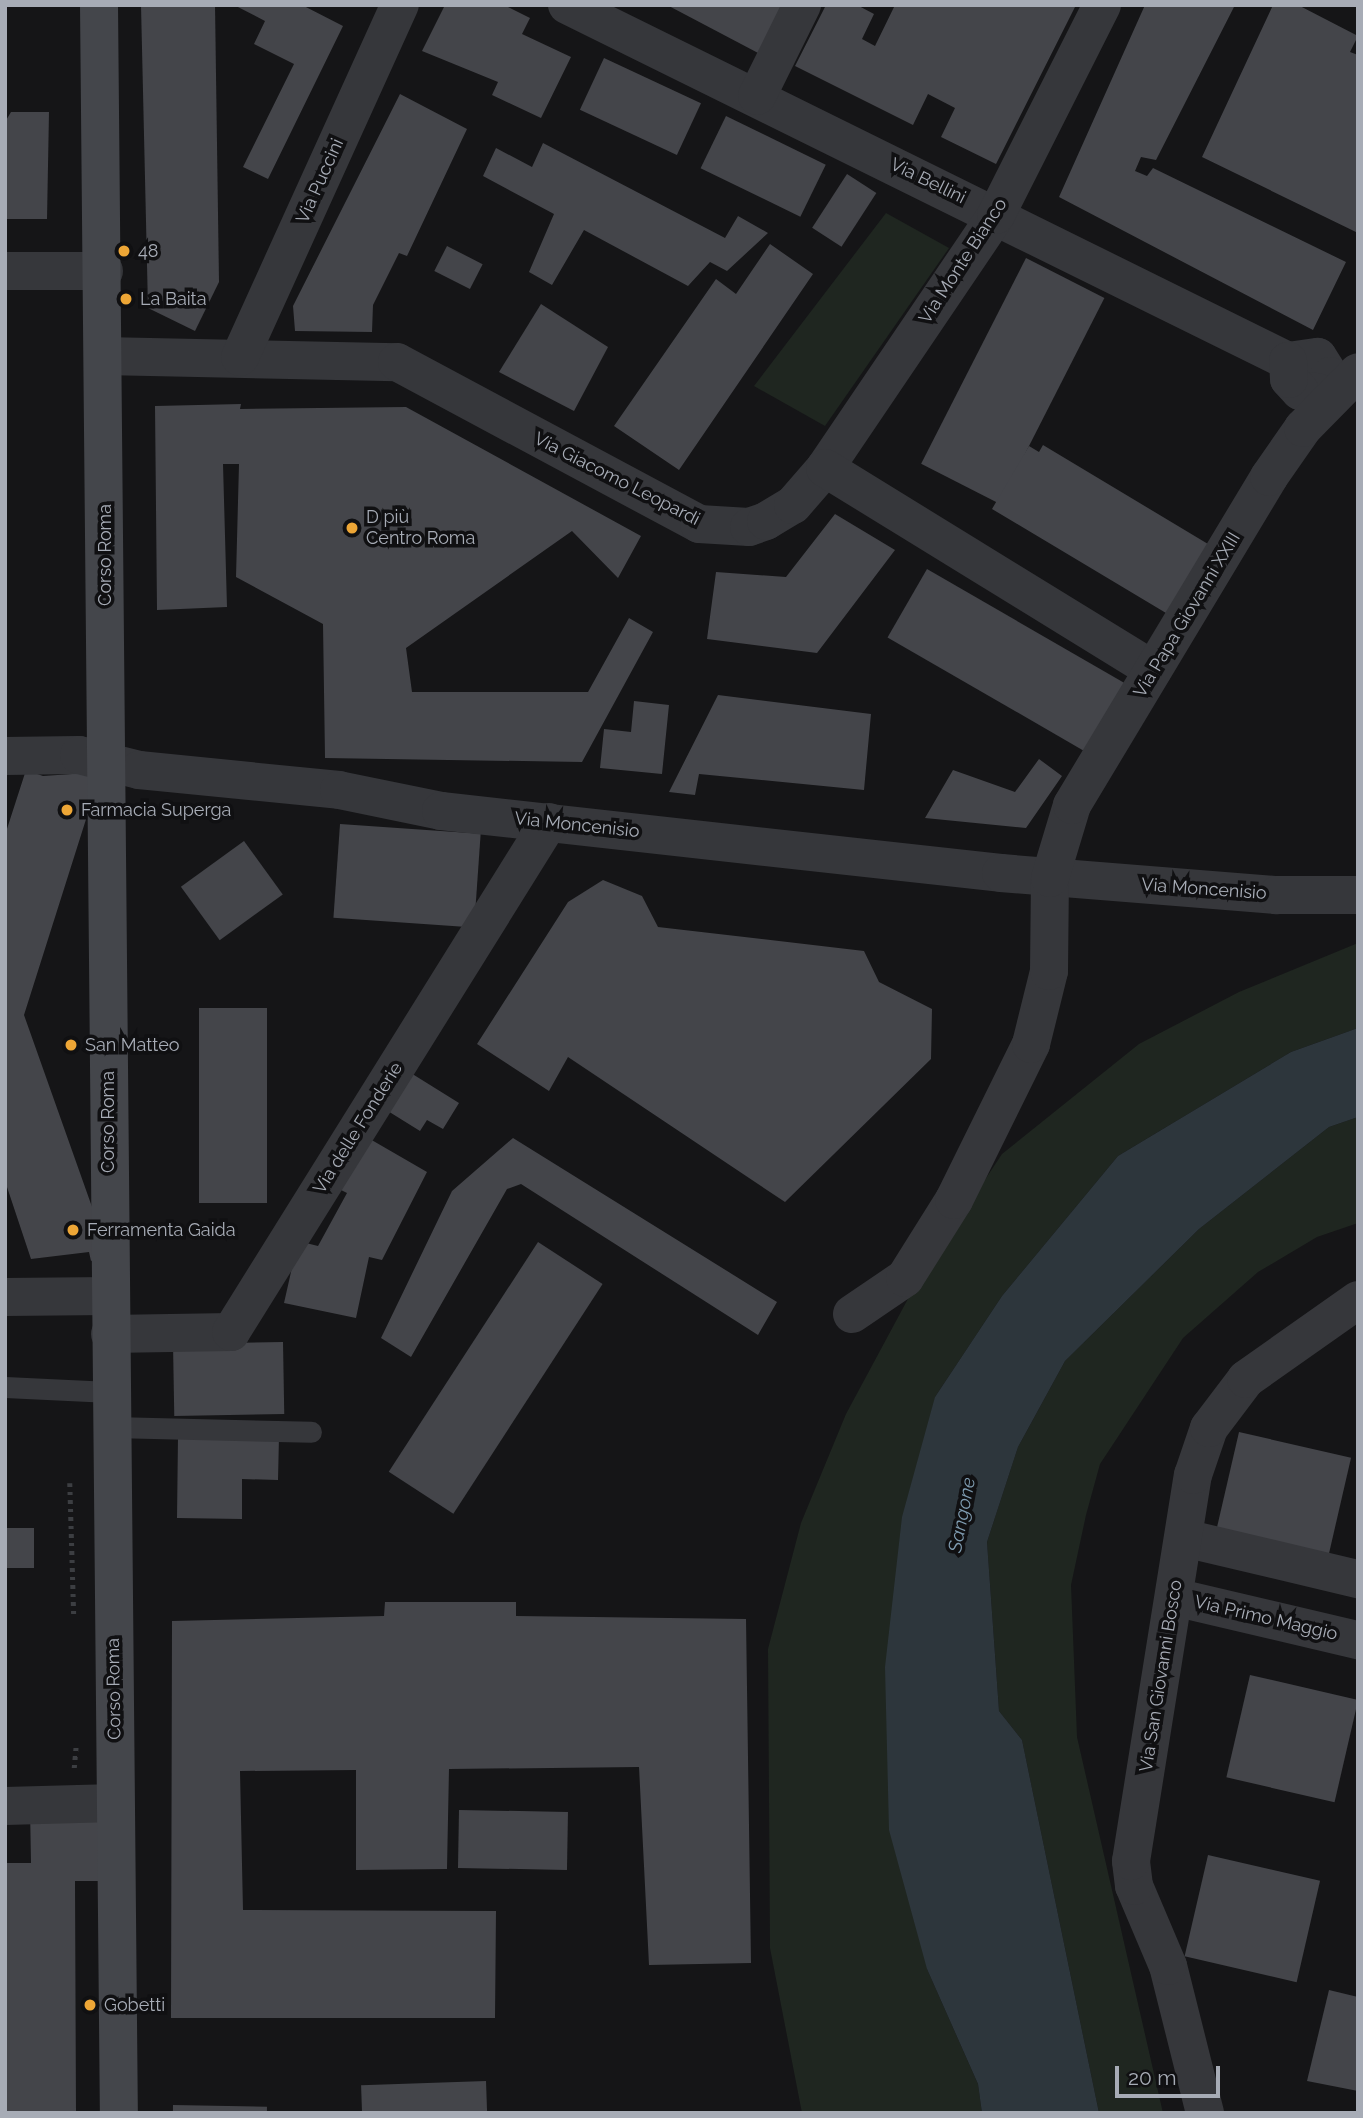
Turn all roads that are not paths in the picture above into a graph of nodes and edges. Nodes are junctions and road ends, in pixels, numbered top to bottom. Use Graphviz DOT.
graph roads {
  1 [pos="99,5"];
  2 [pos="400,5"];
  3 [pos="567,5"];
  4 [pos="802,5"];
  5 [pos="1102,5"];
  6 [pos="757,96"];
  7 [pos="996,215"];
  8 [pos="5,271"];
  9 [pos="104,271"];
  10 [pos="103,356"];
  11 [pos="240,357"];
  12 [pos="1348,381"];
  13 [pos="825,468"];
  14 [pos="1153,670"];
  15 [pos="5,756"];
  16 [pos="106,763"];
  17 [pos="548,822"];
  18 [pos="1051,878"];
  19 [pos="1358,895"];
  20 [pos="109,1296"];
  21 [pos="5,1297"];
  22 [pos="1358,1300"];
  23 [pos="852,1314"];
  24 [pos="110,1334"];
  25 [pos="5,1387"];
  26 [pos="111,1409"];
  27 [pos="312,1432"];
  28 [pos="1184,1538"];
  29 [pos="1358,1579"];
  30 [pos="1174,1597"];
  31 [pos="1358,1640"];
  32 [pos="115,1804"];
  33 [pos="5,1806"];
  34 [pos="119,2113"];
  35 [pos="1205,2113"];
  1 -- 9 [label="street, Corso Roma"];
  2 -- 11 [label="street, Via Puccini"];
  3 -- 6 [label="street, Via Bellini"];
  4 -- 6 [label="street"];
  5 -- 7 [label="street, Via Monte Bianco"];
  6 -- 7 [label="street, Via Bellini"];
  7 -- 12 [label="street, Via Bellini"];
  7 -- 13 [label="street, Via Monte Bianco"];
  8 -- 9 [label="street"];
  9 -- 10 [label="street, Corso Roma"];
  10 -- 11 [label="street, Via Giacomo Leopardi"];
  10 -- 16 [label="street, Corso Roma"];
  11 -- 13 [label="street, Via Giacomo Leopardi"];
  12 -- 14 [label="street, Via Papa Giovanni XXIII"];
  13 -- 14 [label="street"];
  14 -- 18 [label="street, Via Papa Giovanni XXIII"];
  15 -- 16 [label="street, Via Moncenisio"];
  16 -- 17 [label="street, Via Moncenisio"];
  16 -- 20 [label="street, Corso Roma"];
  17 -- 18 [label="street, Via Moncenisio"];
  17 -- 24 [label="street, Via delle Fonderie"];
  18 -- 19 [label="street, Via Moncenisio"];
  18 -- 23 [label="street"];
  20 -- 21 [label="street"];
  20 -- 24 [label="street, Corso Roma"];
  22 -- 28 [label="street, Via San Giovanni Bosco"];
  24 -- 26 [label="street, Corso Roma"];
  25 -- 26 [label="lane"];
  26 -- 27 [label="lane"];
  26 -- 32 [label="street, Corso Roma"];
  28 -- 29 [label="street"];
  28 -- 30 [label="street, Via San Giovanni Bosco"];
  30 -- 31 [label="street, Via Primo Maggio"];
  30 -- 35 [label="street, Via San Giovanni Bosco"];
  32 -- 33 [label="street"];
  32 -- 34 [label="street, Corso Roma"];
}
